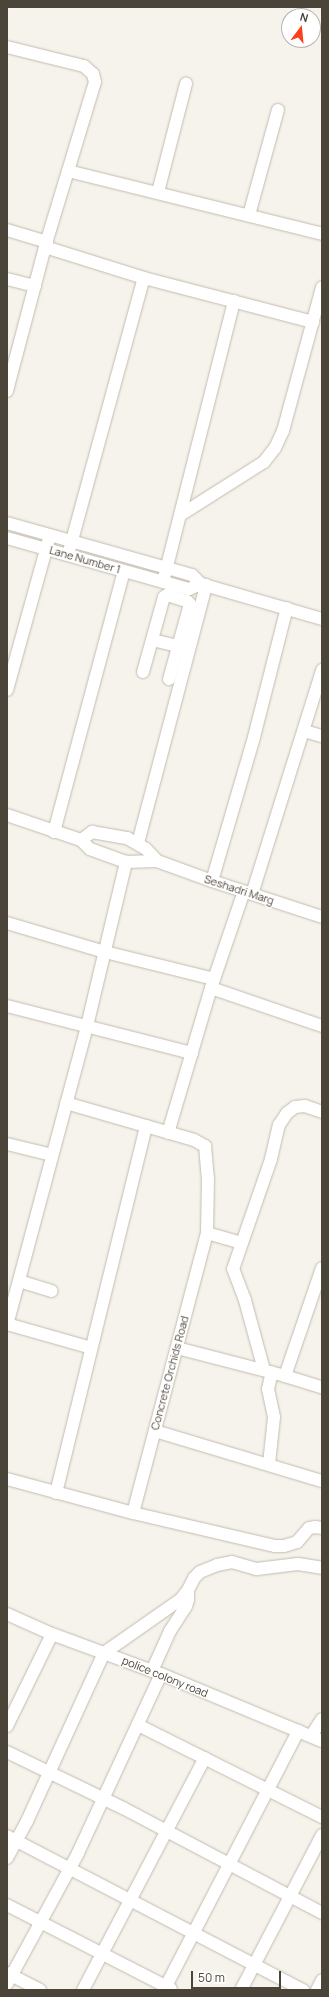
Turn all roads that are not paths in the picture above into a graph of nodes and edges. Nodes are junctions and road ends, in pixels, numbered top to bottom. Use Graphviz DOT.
graph roads {
  1 [pos="7,47"];
  2 [pos="186,84"];
  3 [pos="278,110"];
  4 [pos="68,171"];
  5 [pos="158,192"];
  6 [pos="249,215"];
  7 [pos="7,230"];
  8 [pos="322,234"];
  9 [pos="46,245"];
  10 [pos="144,278"];
  11 [pos="7,279"];
  12 [pos="35,286"];
  13 [pos="322,287"];
  14 [pos="234,302"];
  15 [pos="313,322"];
  16 [pos="7,391"];
  17 [pos="182,514"];
  18 [pos="7,523"];
  19 [pos="50,535"];
  20 [pos="7,538"];
  21 [pos="72,541"];
  22 [pos="46,549"];
  23 [pos="68,555"];
  24 [pos="167,568"];
  25 [pos="124,571"];
  26 [pos="163,582"];
  27 [pos="204,585"];
  28 [pos="287,608"];
  29 [pos="322,619"];
  30 [pos="152,640"];
  31 [pos="184,648"];
  32 [pos="322,670"];
  33 [pos="144,672"];
  34 [pos="169,679"];
  35 [pos="7,690"];
  36 [pos="304,731"];
  37 [pos="322,736"];
  38 [pos="7,815"];
  39 [pos="54,832"];
  40 [pos="81,840"];
  41 [pos="138,842"];
  42 [pos="157,861"];
  43 [pos="126,862"];
  44 [pos="212,881"];
  45 [pos="248,893"];
  46 [pos="322,917"];
  47 [pos="7,923"];
  48 [pos="105,952"];
  49 [pos="212,983"];
  50 [pos="7,1006"];
  51 [pos="87,1026"];
  52 [pos="322,1026"];
  53 [pos="192,1053"];
  54 [pos="66,1103"];
  55 [pos="322,1112"];
  56 [pos="146,1126"];
  57 [pos="168,1133"];
  58 [pos="7,1144"];
  59 [pos="52,1155"];
  60 [pos="207,1233"];
  61 [pos="242,1243"];
  62 [pos="322,1268"];
  63 [pos="14,1282"];
  64 [pos="52,1291"];
  65 [pos="7,1324"];
  66 [pos="91,1348"];
  67 [pos="177,1348"];
  68 [pos="268,1371"];
  69 [pos="285,1376"];
  70 [pos="322,1387"];
  71 [pos="155,1431"];
  72 [pos="269,1464"];
  73 [pos="7,1479"];
  74 [pos="322,1481"];
  75 [pos="56,1493"];
  76 [pos="133,1513"];
  77 [pos="322,1528"];
  78 [pos="322,1568"];
  79 [pos="188,1590"];
  80 [pos="7,1614"];
  81 [pos="52,1634"];
  82 [pos="104,1653"];
  83 [pos="157,1672"];
  84 [pos="322,1719"];
  85 [pos="138,1725"];
  86 [pos="7,1726"];
  87 [pos="298,1731"];
  88 [pos="310,1736"];
  89 [pos="322,1741"];
  90 [pos="7,1752"];
  91 [pos="205,1758"];
  92 [pos="50,1772"];
  93 [pos="268,1790"];
  94 [pos="104,1799"];
  95 [pos="322,1817"];
  96 [pos="166,1831"];
  97 [pos="322,1835"];
  98 [pos="12,1838"];
  99 [pos="7,1858"];
  100 [pos="229,1865"];
  101 [pos="70,1869"];
  102 [pos="290,1897"];
  103 [pos="130,1900"];
  104 [pos="7,1905"];
  105 [pos="322,1913"];
  106 [pos="42,1922"];
  107 [pos="194,1933"];
  108 [pos="102,1954"];
  109 [pos="254,1964"];
  110 [pos="9,1977"];
  111 [pos="322,1980"];
  112 [pos="167,1989"];
  113 [pos="40,1990"];
  114 [pos="83,1990"];
  115 [pos="241,1990"];
  116 [pos="303,1990"];
  117 [pos="317,1990"];
  1 -- 4 [label="street"];
  2 -- 5 [label="street"];
  3 -- 6 [label="street"];
  4 -- 5 [label="street"];
  4 -- 9 [label="street"];
  5 -- 6 [label="street"];
  6 -- 8 [label="street"];
  7 -- 9 [label="street"];
  9 -- 10 [label="street"];
  9 -- 12 [label="street"];
  10 -- 14 [label="street"];
  10 -- 21 [label="street"];
  11 -- 12 [label="street"];
  12 -- 16 [label="street"];
  13 -- 15 [label="street"];
  14 -- 15 [label="street"];
  14 -- 17 [label="street"];
  15 -- 17 [label="street"];
  17 -- 24 [label="street"];
  18 -- 19 [label="street"];
  19 -- 21 [label="street"];
  19 -- 22 [label="street"];
  20 -- 22 [label="street, Lane Number 1"];
  21 -- 23 [label="street"];
  21 -- 24 [label="street"];
  22 -- 23 [label="street, Lane Number 1"];
  22 -- 35 [label="street"];
  23 -- 25 [label="street, Lane Number 1"];
  24 -- 26 [label="street"];
  24 -- 27 [label="street"];
  25 -- 26 [label="street, Lane Number 1"];
  25 -- 39 [label="street"];
  26 -- 27 [label="street, Lane Number 1"];
  27 -- 28 [label="street"];
  27 -- 31 [label="street"];
  28 -- 29 [label="street"];
  28 -- 44 [label="street"];
  30 -- 31 [label="street"];
  30 -- 31 [label="street"];
  30 -- 33 [label="street"];
  31 -- 34 [label="street"];
  31 -- 41 [label="street"];
  32 -- 36 [label="street"];
  36 -- 37 [label="street"];
  36 -- 45 [label="street"];
  38 -- 39 [label="street, Seshadri Marg"];
  39 -- 40 [label="street, Seshadri Marg"];
  40 -- 41 [label="street, Seshadri Marg"];
  40 -- 43 [label="street, Seshadri Marg"];
  41 -- 42 [label="street, Seshadri Marg"];
  42 -- 43 [label="street, Seshadri Marg"];
  42 -- 44 [label="street, Seshadri Marg"];
  43 -- 48 [label="street"];
  44 -- 45 [label="street, Seshadri Marg"];
  45 -- 46 [label="street, Seshadri Marg"];
  45 -- 49 [label="street"];
  47 -- 48 [label="street"];
  48 -- 49 [label="street"];
  48 -- 51 [label="street"];
  49 -- 52 [label="street"];
  49 -- 53 [label="street"];
  50 -- 51 [label="street"];
  51 -- 53 [label="street"];
  51 -- 54 [label="street"];
  53 -- 57 [label="street"];
  54 -- 56 [label="street"];
  54 -- 59 [label="street"];
  55 -- 61 [label="street"];
  56 -- 57 [label="street"];
  56 -- 66 [label="street"];
  57 -- 60 [label="street, Concrete Orchids Road"];
  58 -- 59 [label="street"];
  59 -- 63 [label="street"];
  60 -- 61 [label="street"];
  60 -- 67 [label="street, Concrete Orchids Road"];
  61 -- 68 [label="street"];
  62 -- 69 [label="street"];
  63 -- 64 [label="street"];
  63 -- 65 [label="street"];
  65 -- 66 [label="street"];
  66 -- 75 [label="street"];
  67 -- 68 [label="street"];
  67 -- 71 [label="street, Concrete Orchids Road"];
  68 -- 69 [label="street"];
  68 -- 72 [label="street"];
  69 -- 70 [label="street"];
  71 -- 72 [label="street"];
  71 -- 76 [label="street, Concrete Orchids Road"];
  72 -- 74 [label="street"];
  73 -- 75 [label="street"];
  75 -- 76 [label="street"];
  76 -- 77 [label="street"];
  78 -- 79 [label="street"];
  79 -- 82 [label="street"];
  79 -- 83 [label="street"];
  80 -- 81 [label="street, police colony road"];
  81 -- 82 [label="street, police colony road"];
  81 -- 86 [label="street"];
  82 -- 83 [label="street, police colony road"];
  82 -- 92 [label="street"];
  83 -- 85 [label="street"];
  83 -- 87 [label="street, police colony road"];
  84 -- 88 [label="street"];
  85 -- 91 [label="street"];
  85 -- 94 [label="street"];
  87 -- 88 [label="street, police colony road"];
  87 -- 93 [label="street"];
  88 -- 89 [label="street, police colony road"];
  90 -- 92 [label="street"];
  91 -- 93 [label="street"];
  91 -- 96 [label="street"];
  92 -- 94 [label="street"];
  92 -- 98 [label="street"];
  93 -- 95 [label="street"];
  93 -- 100 [label="street"];
  94 -- 96 [label="street"];
  94 -- 101 [label="street"];
  96 -- 100 [label="street"];
  96 -- 103 [label="street"];
  97 -- 102 [label="street"];
  98 -- 99 [label="street"];
  98 -- 101 [label="street"];
  100 -- 102 [label="street"];
  100 -- 107 [label="street"];
  101 -- 103 [label="street"];
  101 -- 106 [label="street"];
  102 -- 105 [label="street"];
  102 -- 109 [label="street"];
  103 -- 107 [label="street"];
  103 -- 108 [label="street"];
  104 -- 106 [label="street"];
  106 -- 108 [label="street"];
  106 -- 110 [label="street"];
  107 -- 109 [label="street"];
  107 -- 112 [label="street"];
  108 -- 112 [label="street"];
  108 -- 114 [label="street"];
  109 -- 115 [label="street"];
  109 -- 116 [label="street"];
  110 -- 113 [label="street"];
  111 -- 117 [label="street"];
}
